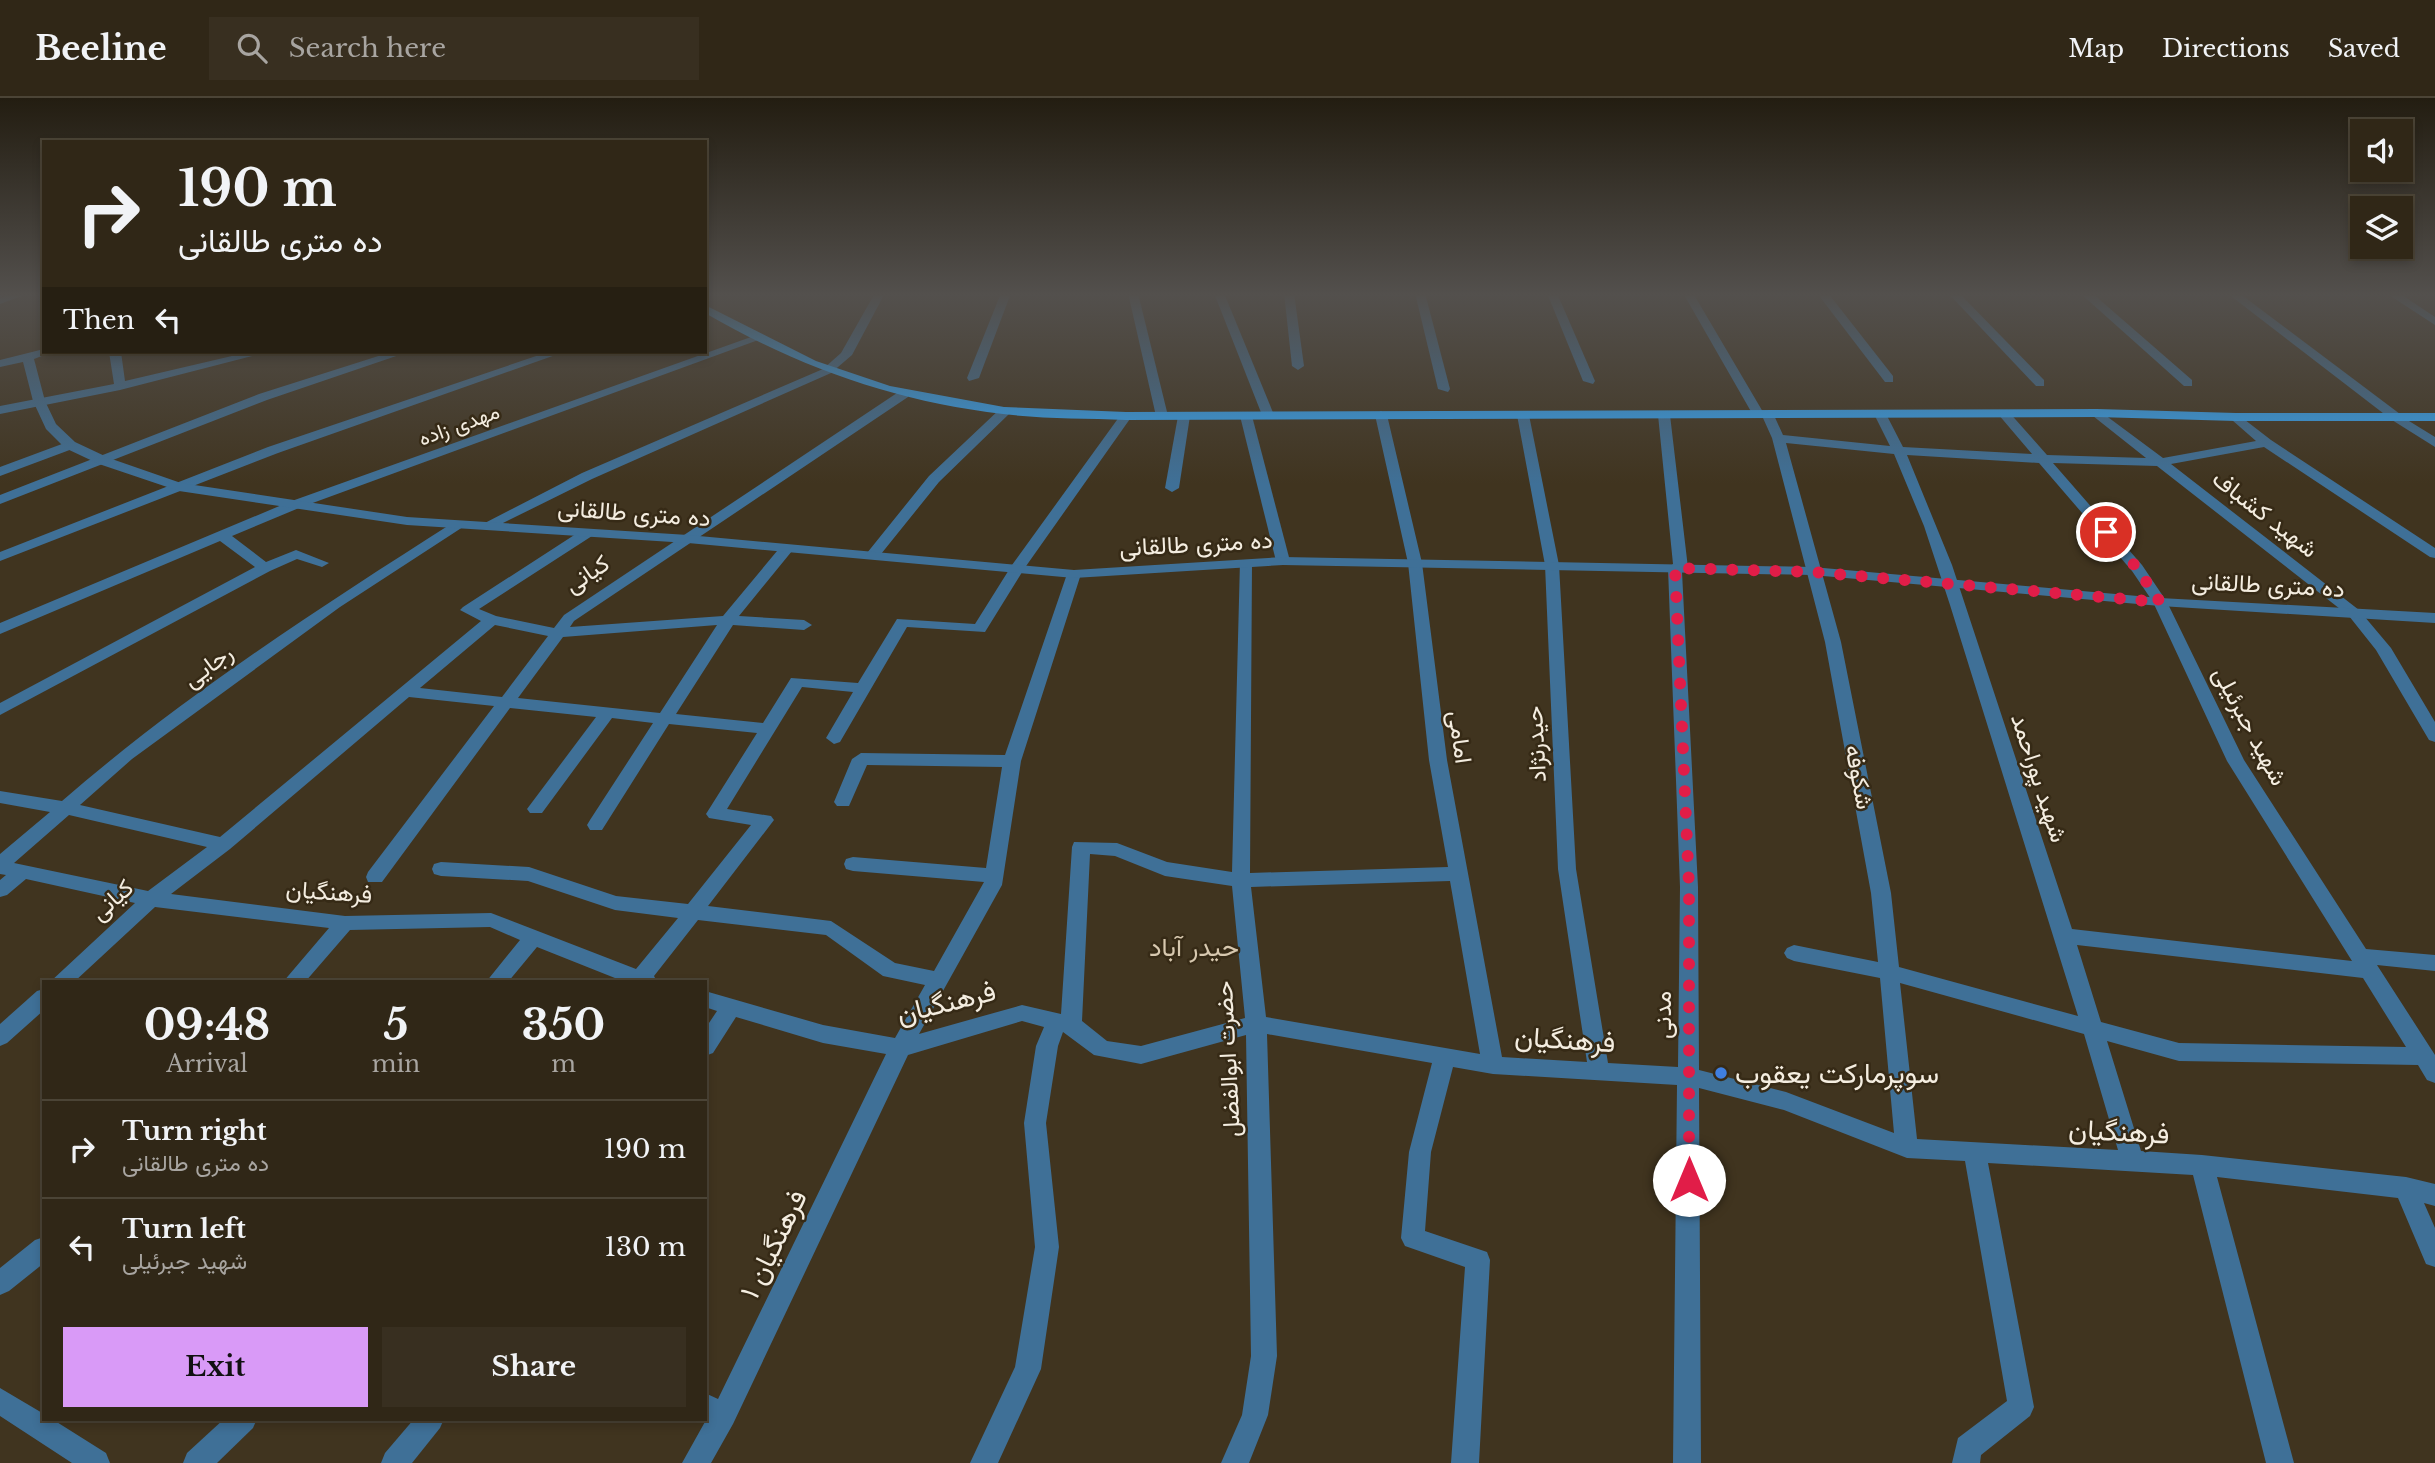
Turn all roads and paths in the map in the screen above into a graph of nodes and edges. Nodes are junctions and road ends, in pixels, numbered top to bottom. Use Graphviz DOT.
graph roads {
  1 [pos="31,357"];
  2 [pos="116,357"];
  3 [pos="206,357"];
  4 [pos="243,357"];
  5 [pos="387,357"];
  6 [pos="544,357"];
  7 [pos="706,357"];
  8 [pos="795,357"];
  9 [pos="844,357"];
  10 [pos="981,357"];
  11 [pos="1148,357"];
  12 [pos="1245,357"];
  13 [pos="1297,357"];
  14 [pos="1436,357"];
  15 [pos="1579,357"];
  16 [pos="1728,357"];
  17 [pos="1872,357"];
  18 [pos="2015,357"];
  19 [pos="2158,357"];
  20 [pos="2316,357"];
  21 [pos="27,358"];
  22 [pos="0,363"];
  23 [pos="210,365"];
  24 [pos="1298,366"];
  25 [pos="827,371"];
  26 [pos="973,378"];
  27 [pos="1889,379"];
  28 [pos="1589,381"];
  29 [pos="2040,383"];
  30 [pos="2188,383"];
  31 [pos="120,386"];
  32 [pos="1444,389"];
  33 [pos="904,394"];
  34 [pos="39,401"];
  35 [pos="0,410"];
  36 [pos="1005,411"];
  37 [pos="2097,413"];
  38 [pos="1764,414"];
  39 [pos="1880,414"];
  40 [pos="2004,414"];
  41 [pos="1268,415"];
  42 [pos="1381,415"];
  43 [pos="1523,415"];
  44 [pos="1664,415"];
  45 [pos="1126,416"];
  46 [pos="1162,416"];
  47 [pos="1184,416"];
  48 [pos="1246,416"];
  49 [pos="2236,417"];
  50 [pos="2396,417"];
  51 [pos="2435,417"];
  52 [pos="1778,438"];
  53 [pos="2266,443"];
  54 [pos="2435,443"];
  55 [pos="70,445"];
  56 [pos="1900,451"];
  57 [pos="2043,459"];
  58 [pos="104,461"];
  59 [pos="2161,462"];
  60 [pos="0,472"];
  61 [pos="179,487"];
  62 [pos="1172,488"];
  63 [pos="0,500"];
  64 [pos="294,505"];
  65 [pos="459,525"];
  66 [pos="486,526"];
  67 [pos="587,533"];
  68 [pos="222,536"];
  69 [pos="688,539"];
  70 [pos="787,548"];
  71 [pos="2435,554"];
  72 [pos="872,556"];
  73 [pos="0,557"];
  74 [pos="1283,561"];
  75 [pos="322,563"];
  76 [pos="1415,563"];
  77 [pos="1245,564"];
  78 [pos="1552,565"];
  79 [pos="265,568"];
  80 [pos="1017,568"];
  81 [pos="1678,568"];
  82 [pos="1812,572"];
  83 [pos="1074,574"];
  84 [pos="1950,584"];
  85 [pos="2160,602"];
  86 [pos="2354,613"];
  87 [pos="2435,618"];
  88 [pos="492,620"];
  89 [pos="728,620"];
  90 [pos="804,625"];
  91 [pos="0,629"];
  92 [pos="557,633"];
  93 [pos="862,688"];
  94 [pos="406,691"];
  95 [pos="506,702"];
  96 [pos="0,710"];
  97 [pos="608,712"];
  98 [pos="665,718"];
  99 [pos="768,729"];
  100 [pos="2435,736"];
  101 [pos="834,738"];
  102 [pos="1012,761"];
  103 [pos="0,797"];
  104 [pos="843,802"];
  105 [pos="65,808"];
  106 [pos="536,809"];
  107 [pos="596,825"];
  108 [pos="223,844"];
  109 [pos="853,863"];
  110 [pos="0,866"];
  111 [pos="441,869"];
  112 [pos="23,871"];
  113 [pos="1459,874"];
  114 [pos="995,876"];
  115 [pos="375,877"];
  116 [pos="1241,880"];
  117 [pos="0,890"];
  118 [pos="151,899"];
  119 [pos="694,911"];
  120 [pos="345,923"];
  121 [pos="2064,936"];
  122 [pos="534,937"];
  123 [pos="1794,953"];
  124 [pos="2435,963"];
  125 [pos="2364,964"];
  126 [pos="1889,972"];
  127 [pos="62,980"];
  128 [pos="295,980"];
  129 [pos="498,980"];
  130 [pos="639,980"];
  131 [pos="642,980"];
  132 [pos="938,980"];
  133 [pos="42,999"];
  134 [pos="707,1000"];
  135 [pos="731,1007"];
  136 [pos="1064,1023"];
  137 [pos="1256,1024"];
  138 [pos="2094,1027"];
  139 [pos="0,1037"];
  140 [pos="707,1044"];
  141 [pos="900,1048"];
  142 [pos="1445,1056"];
  143 [pos="2431,1064"];
  144 [pos="1493,1065"];
  145 [pos="1599,1071"];
  146 [pos="1689,1077"];
  147 [pos="1907,1148"];
  148 [pos="1975,1152"];
  149 [pos="2133,1163"];
  150 [pos="2202,1165"];
  151 [pos="2406,1188"];
  152 [pos="2435,1195"];
  153 [pos="42,1250"];
  154 [pos="2435,1256"];
  155 [pos="0,1283"];
  156 [pos="0,1401"];
  157 [pos="715,1410"];
  158 [pos="242,1421"];
  159 [pos="429,1421"];
  160 [pos="44,1423"];
  161 [pos="96,1463"];
  162 [pos="197,1463"];
  163 [pos="395,1463"];
  164 [pos="696,1463"];
  165 [pos="984,1463"];
  166 [pos="1236,1463"];
  167 [pos="1465,1463"];
  168 [pos="1687,1463"];
  169 [pos="1966,1463"];
  170 [pos="2280,1463"];
  1 -- 21 [label="street"];
  2 -- 31 [label="street"];
  3 -- 23 [label="street"];
  4 -- 23 [label="street"];
  5 -- 58 [label="street"];
  6 -- 61 [label="street"];
  7 -- 64 [label="street, مهدی زاده"];
  8 -- 25 [label="main road"];
  9 -- 25 [label="street"];
  10 -- 26 [label="street"];
  11 -- 46 [label="street"];
  12 -- 41 [label="street"];
  13 -- 24 [label="street"];
  14 -- 32 [label="street"];
  15 -- 28 [label="street"];
  16 -- 38 [label="street, شکوفه"];
  17 -- 27 [label="street"];
  18 -- 29 [label="street"];
  19 -- 30 [label="street"];
  20 -- 50 [label="street"];
  21 -- 22 [label="street"];
  21 -- 34 [label="street, ده متری طالقانی"];
  23 -- 31 [label="street"];
  25 -- 33 [label="main road"];
  25 -- 66 [label="street"];
  31 -- 34 [label="street"];
  33 -- 36 [label="main road"];
  33 -- 69 [label="street, کیانی"];
  34 -- 35 [label="street"];
  34 -- 55 [label="street, ده متری طالقانی"];
  36 -- 45 [label="main road"];
  36 -- 72 [label="street"];
  37 -- 40 [label="main road"];
  37 -- 49 [label="main road"];
  37 -- 59 [label="street, شهید کشباف"];
  38 -- 39 [label="main road"];
  38 -- 44 [label="main road"];
  38 -- 52 [label="street, شکوفه"];
  39 -- 40 [label="main road"];
  39 -- 56 [label="street, شهید پوراحمد"];
  40 -- 57 [label="street, شهید جبرئیلی"];
  41 -- 42 [label="main road"];
  41 -- 48 [label="main road"];
  42 -- 43 [label="main road"];
  42 -- 76 [label="street, امامی"];
  43 -- 44 [label="main road"];
  43 -- 78 [label="street, حیدرنژاد"];
  44 -- 81 [label="street, مدنی"];
  45 -- 46 [label="main road"];
  45 -- 80 [label="street"];
  46 -- 47 [label="main road"];
  47 -- 48 [label="main road"];
  47 -- 62 [label="street"];
  48 -- 74 [label="street"];
  49 -- 50 [label="main road"];
  49 -- 53 [label="street"];
  50 -- 51 [label="main road"];
  50 -- 54 [label="street"];
  52 -- 56 [label="street"];
  52 -- 82 [label="street, شکوفه"];
  53 -- 59 [label="street"];
  53 -- 71 [label="street"];
  55 -- 58 [label="street, ده متری طالقانی"];
  55 -- 60 [label="street"];
  56 -- 57 [label="street"];
  56 -- 84 [label="street, شهید پوراحمد"];
  57 -- 59 [label="street"];
  57 -- 85 [label="street, شهید جبرئیلی"];
  58 -- 61 [label="street, ده متری طالقانی"];
  58 -- 63 [label="street"];
  59 -- 86 [label="street, شهید کشباف"];
  61 -- 64 [label="street, ده متری طالقانی"];
  61 -- 73 [label="street"];
  64 -- 65 [label="street, ده متری طالقانی"];
  64 -- 68 [label="street, مهدی زاده"];
  65 -- 66 [label="street, ده متری طالقانی"];
  65 -- 105 [label="street, رجایی"];
  66 -- 67 [label="street, ده متری طالقانی"];
  67 -- 69 [label="street, ده متری طالقانی"];
  67 -- 88 [label="street"];
  68 -- 79 [label="street"];
  68 -- 91 [label="street, مهدی زاده"];
  69 -- 70 [label="street, ده متری طالقانی"];
  69 -- 92 [label="street, کیانی"];
  70 -- 72 [label="street, ده متری طالقانی"];
  70 -- 89 [label="street"];
  72 -- 80 [label="street, ده متری طالقانی"];
  74 -- 76 [label="street, ده متری طالقانی"];
  74 -- 77 [label="street, ده متری طالقانی"];
  75 -- 79 [label="street"];
  76 -- 78 [label="street, ده متری طالقانی"];
  76 -- 113 [label="street, امامی"];
  77 -- 83 [label="street, ده متری طالقانی"];
  77 -- 116 [label="street, حضرت ابوالفضل"];
  78 -- 81 [label="street, ده متری طالقانی"];
  78 -- 145 [label="street, حیدرنژاد"];
  79 -- 96 [label="street"];
  80 -- 83 [label="street, ده متری طالقانی"];
  80 -- 93 [label="street"];
  81 -- 82 [label="street, ده متری طالقانی"];
  81 -- 146 [label="street, مدنی"];
  82 -- 84 [label="street, ده متری طالقانی"];
  82 -- 126 [label="street, شکوفه"];
  83 -- 102 [label="street, فرهنگیان ۱"];
  84 -- 85 [label="street, ده متری طالقانی"];
  84 -- 121 [label="street, شهید پوراحمد"];
  85 -- 86 [label="street, ده متری طالقانی"];
  85 -- 125 [label="street, شهید جبرئیلی"];
  86 -- 87 [label="street, ده متری طالقانی"];
  86 -- 100 [label="street, شهید کشباف"];
  88 -- 92 [label="street"];
  88 -- 94 [label="street, کیانی"];
  89 -- 90 [label="street"];
  89 -- 92 [label="street"];
  89 -- 98 [label="street"];
  92 -- 95 [label="street, کیانی"];
  93 -- 99 [label="street"];
  93 -- 101 [label="street"];
  94 -- 95 [label="street"];
  94 -- 108 [label="street, کیانی"];
  95 -- 97 [label="street"];
  95 -- 115 [label="street, کیانی"];
  97 -- 98 [label="street"];
  97 -- 106 [label="street"];
  98 -- 99 [label="street"];
  98 -- 107 [label="street"];
  99 -- 119 [label="street"];
  102 -- 104 [label="street"];
  102 -- 114 [label="street, فرهنگیان ۱"];
  103 -- 105 [label="street"];
  105 -- 108 [label="street"];
  105 -- 110 [label="street, رجایی"];
  108 -- 118 [label="street, کیانی"];
  109 -- 114 [label="street"];
  110 -- 112 [label="street, فرهنگیان"];
  111 -- 119 [label="street"];
  112 -- 117 [label="street"];
  112 -- 118 [label="street, فرهنگیان"];
  113 -- 116 [label="street"];
  113 -- 144 [label="street, امامی"];
  114 -- 132 [label="street, فرهنگیان ۱"];
  116 -- 136 [label="street"];
  116 -- 137 [label="street, حضرت ابوالفضل"];
  118 -- 120 [label="street, فرهنگیان"];
  118 -- 127 [label="street, کیانی"];
  119 -- 131 [label="street"];
  119 -- 132 [label="street"];
  120 -- 122 [label="street, فرهنگیان"];
  120 -- 128 [label="street"];
  121 -- 125 [label="street"];
  121 -- 138 [label="street, شهید پوراحمد"];
  122 -- 129 [label="street"];
  122 -- 130 [label="street, فرهنگیان"];
  123 -- 126 [label="street"];
  124 -- 125 [label="street"];
  125 -- 143 [label="street, شهید جبرئیلی"];
  126 -- 138 [label="street"];
  126 -- 147 [label="street, شکوفه"];
  132 -- 141 [label="street, فرهنگیان ۱"];
  133 -- 139 [label="street"];
  134 -- 135 [label="street, فرهنگیان"];
  135 -- 140 [label="street"];
  135 -- 141 [label="street, فرهنگیان"];
  136 -- 137 [label="street, فرهنگیان"];
  136 -- 141 [label="street, فرهنگیان"];
  136 -- 165 [label="street"];
  137 -- 142 [label="street, فرهنگیان"];
  137 -- 166 [label="street, حضرت ابوالفضل"];
  138 -- 143 [label="street"];
  138 -- 149 [label="street, شهید پوراحمد"];
  141 -- 157 [label="street, فرهنگیان ۱"];
  142 -- 144 [label="street, فرهنگیان"];
  142 -- 167 [label="street"];
  144 -- 145 [label="street, فرهنگیان"];
  145 -- 146 [label="street, فرهنگیان"];
  146 -- 147 [label="street, فرهنگیان"];
  146 -- 168 [label="street, مدنی"];
  147 -- 148 [label="street, فرهنگیان"];
  148 -- 149 [label="street, فرهنگیان"];
  148 -- 169 [label="street"];
  149 -- 150 [label="street, فرهنگیان"];
  150 -- 151 [label="street, فرهنگیان"];
  150 -- 170 [label="street"];
  151 -- 152 [label="street, فرهنگیان"];
  151 -- 154 [label="street"];
  153 -- 155 [label="street"];
  156 -- 160 [label="street"];
  157 -- 164 [label="street, فرهنگیان ۱"];
  158 -- 162 [label="street"];
  159 -- 163 [label="street"];
  160 -- 161 [label="street"];
}
